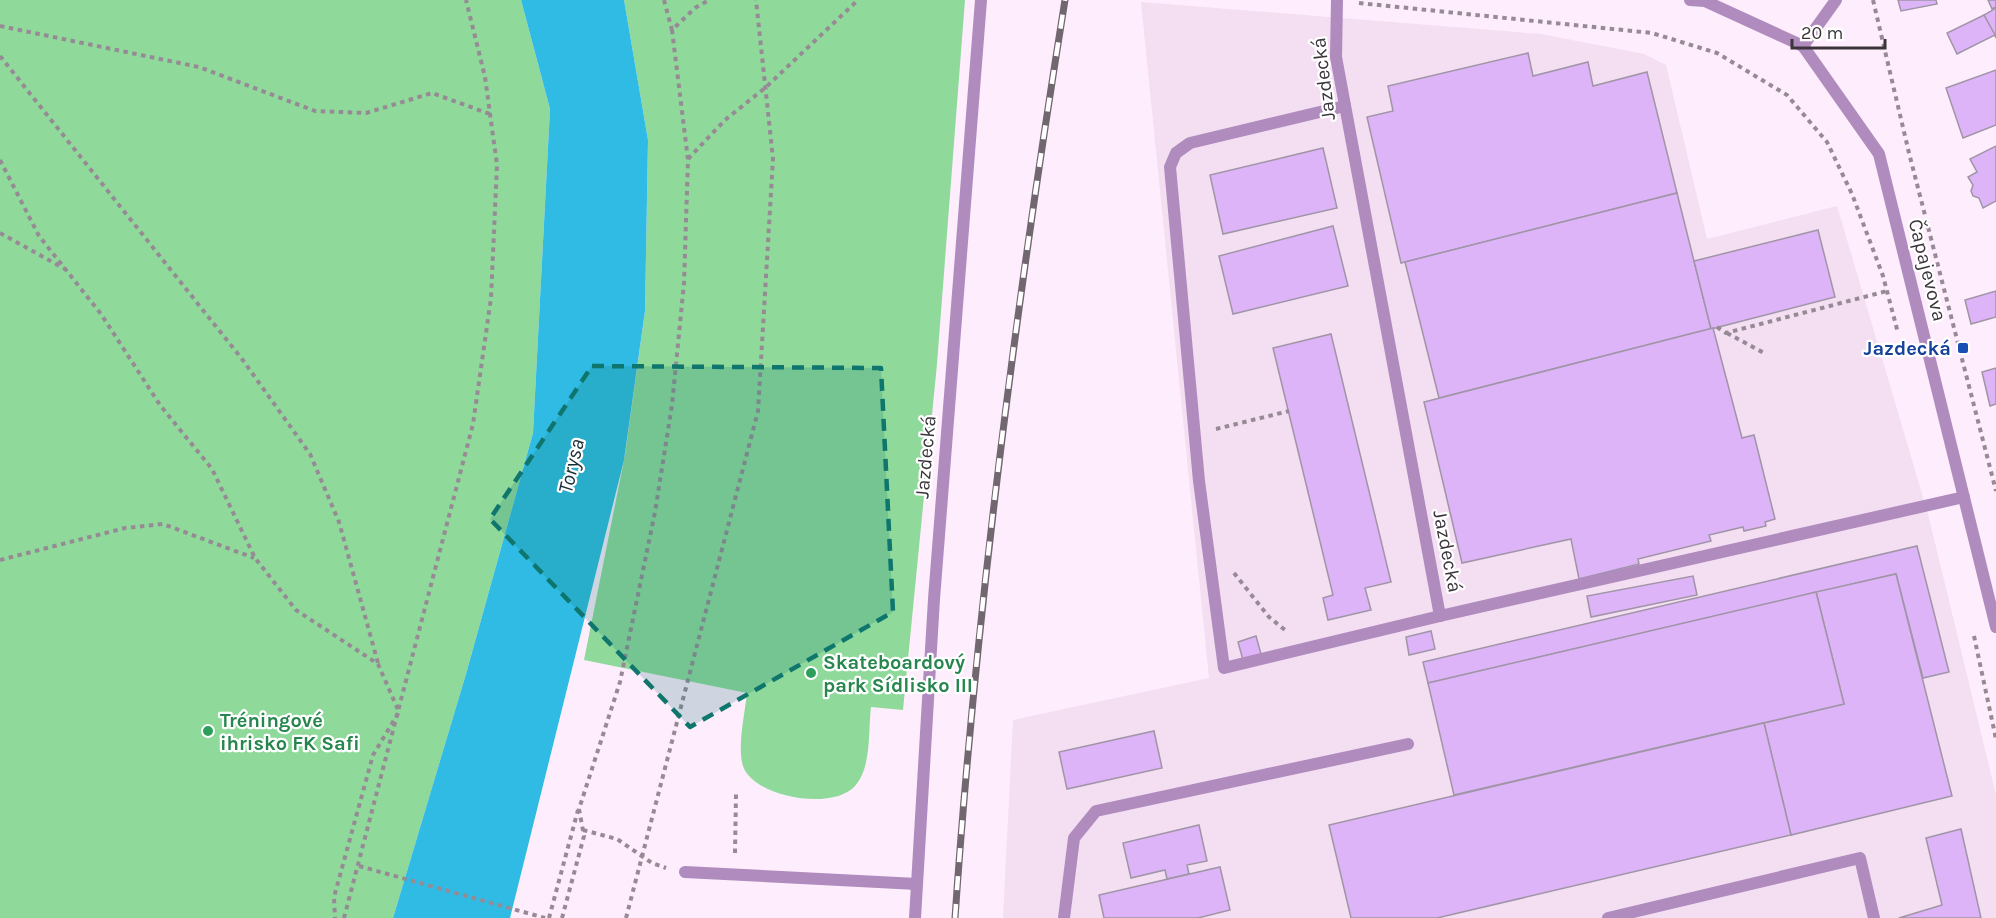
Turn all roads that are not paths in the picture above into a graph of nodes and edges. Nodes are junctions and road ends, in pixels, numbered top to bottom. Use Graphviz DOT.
graph roads {
  1 [pos="981,0"];
  2 [pos="1690,0"];
  3 [pos="1836,0"];
  4 [pos="1337,1"];
  5 [pos="1803,46"];
  6 [pos="1345,106"];
  7 [pos="1964,497"];
  8 [pos="1992,590"];
  9 [pos="1440,616"];
  10 [pos="1996,627"];
  11 [pos="1408,744"];
  12 [pos="685,872"];
  13 [pos="917,884"];
  14 [pos="915,918"];
  15 [pos="1064,918"];
  16 [pos="1608,918"];
  17 [pos="1874,918"];
  1 -- 13 [label="street, Jazdecká"];
  2 -- 5 [label="street"];
  3 -- 5 [label="street"];
  4 -- 6 [label="street, Jazdecká"];
  5 -- 7 [label="street, Čapajevova"];
  6 -- 9 [label="street, Jazdecká"];
  6 -- 9 [label="street"];
  7 -- 8 [label="street, Čapajevova"];
  7 -- 9 [label="street, Jazdecká"];
  8 -- 10 [label="street, Čapajevova"];
  11 -- 15 [label="street"];
  12 -- 13 [label="street"];
  13 -- 14 [label="street, Jazdecká"];
  16 -- 17 [label="street"];
}
